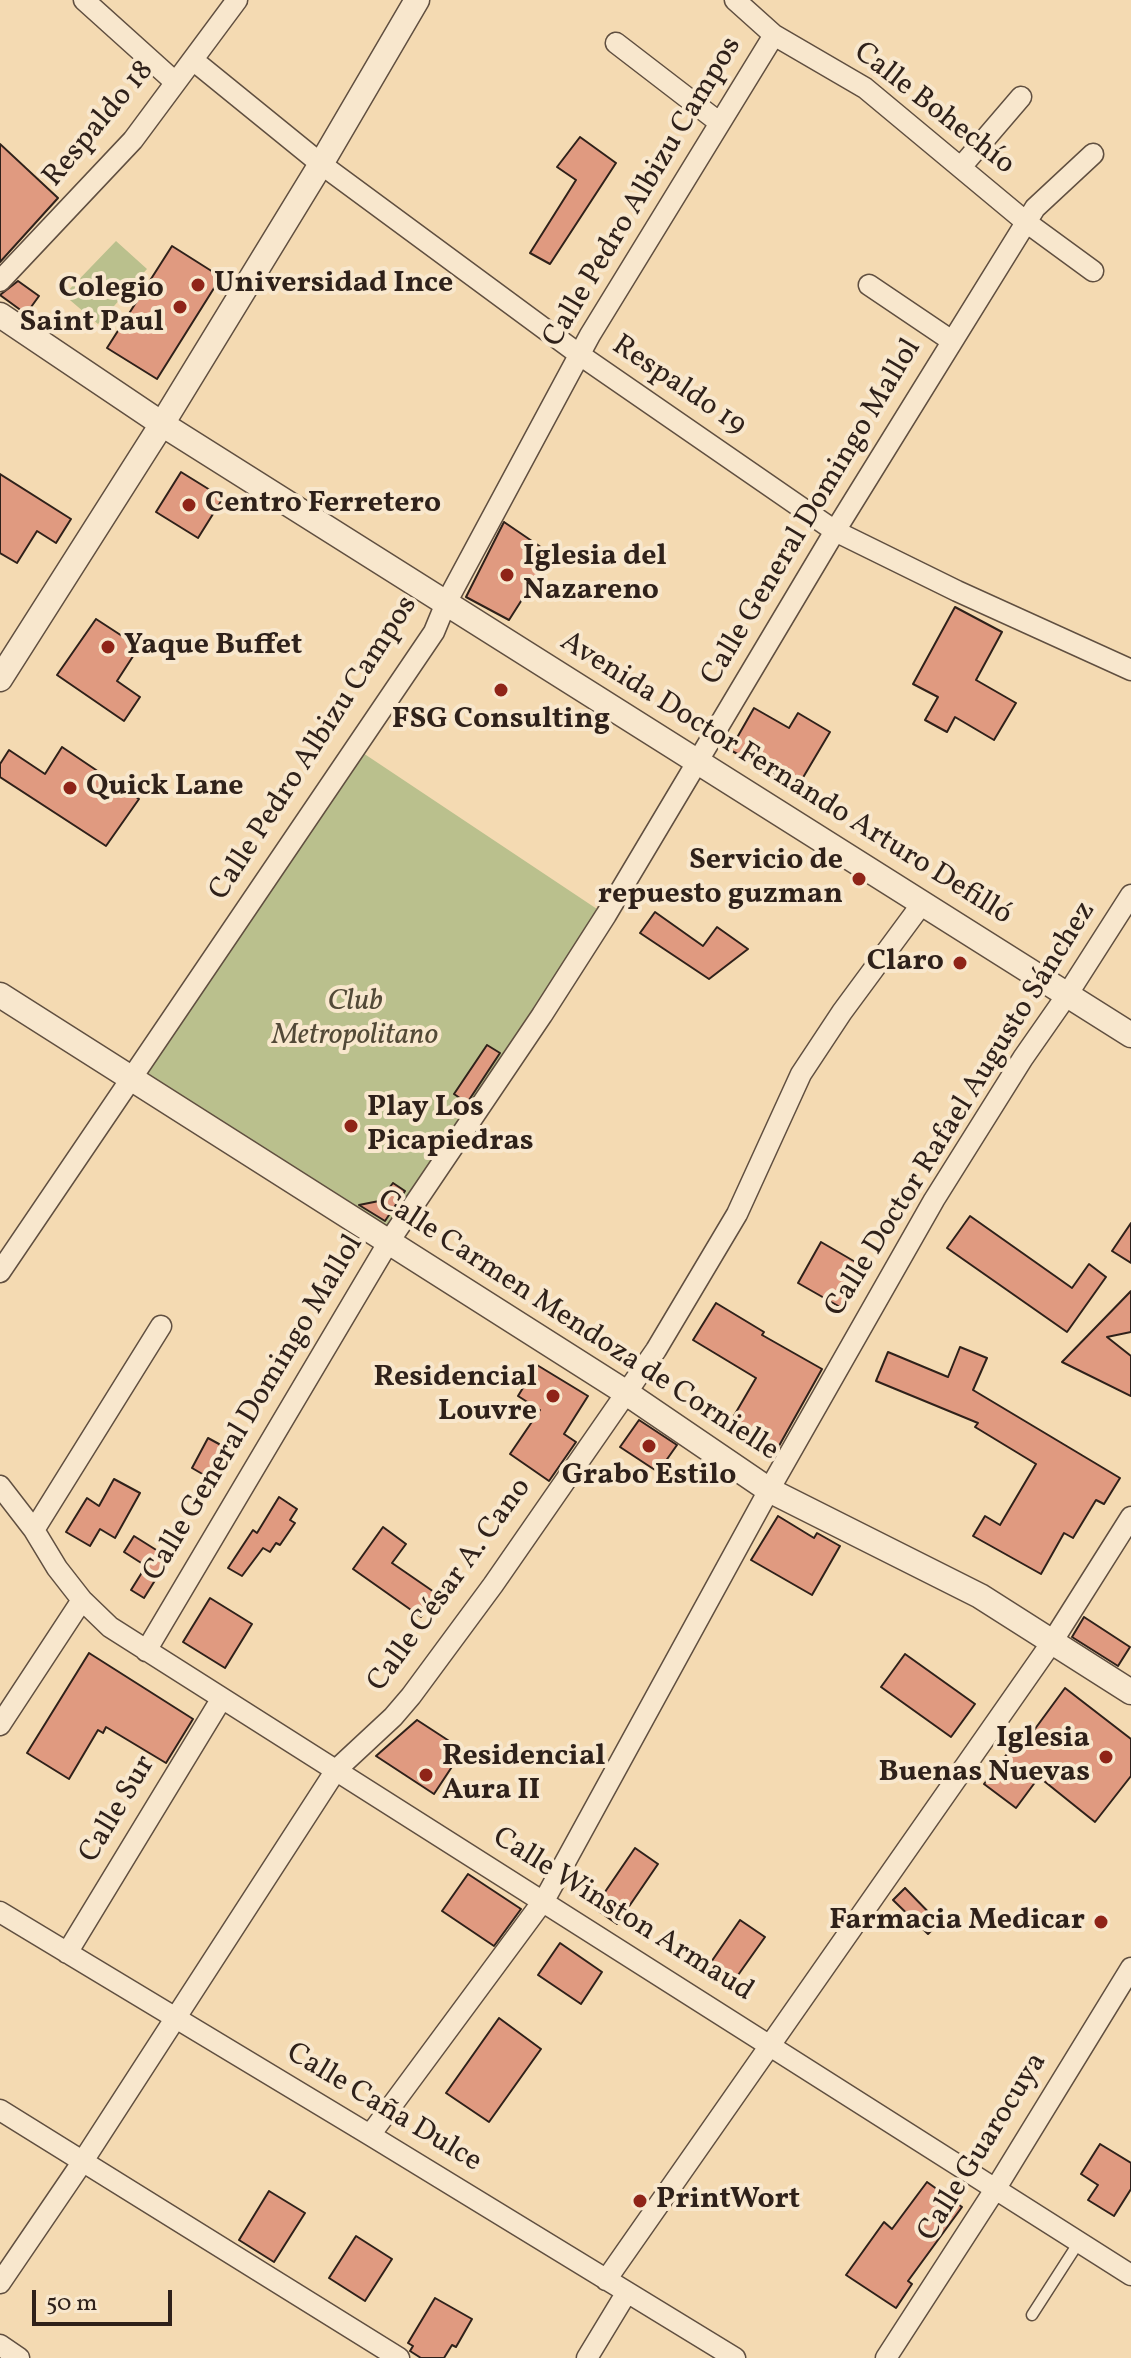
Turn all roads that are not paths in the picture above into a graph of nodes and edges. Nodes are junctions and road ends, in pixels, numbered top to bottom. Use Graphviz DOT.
graph roads {
  1 [pos="84,0"];
  2 [pos="237,0"];
  3 [pos="417,0"];
  4 [pos="735,0"];
  5 [pos="774,35"];
  6 [pos="616,43"];
  7 [pos="193,60"];
  8 [pos="175,82"];
  9 [pos="1021,97"];
  10 [pos="720,123"];
  11 [pos="1093,154"];
  12 [pos="321,164"];
  13 [pos="961,167"];
  14 [pos="1026,222"];
  15 [pos="1093,271"];
  16 [pos="0,281"];
  17 [pos="869,285"];
  18 [pos="0,315"];
  19 [pos="952,341"];
  20 [pos="580,355"];
  21 [pos="162,424"];
  22 [pos="835,531"];
  23 [pos="446,603"];
  24 [pos="1131,670"];
  25 [pos="0,679"];
  26 [pos="697,761"];
  27 [pos="1131,895"];
  28 [pos="921,905"];
  29 [pos="0,995"];
  30 [pos="1067,995"];
  31 [pos="1131,1035"];
  32 [pos="130,1079"];
  33 [pos="388,1243"];
  34 [pos="0,1272"];
  35 [pos="161,1326"];
  36 [pos="625,1392"];
  37 [pos="0,1486"];
  38 [pos="769,1490"];
  39 [pos="1131,1517"];
  40 [pos="34,1530"];
  41 [pos="82,1600"];
  42 [pos="1052,1642"];
  43 [pos="146,1651"];
  44 [pos="1131,1692"];
  45 [pos="222,1698"];
  46 [pos="0,1725"];
  47 [pos="336,1770"];
  48 [pos="543,1901"];
  49 [pos="0,1912"];
  50 [pos="67,1953"];
  51 [pos="1131,1968"];
  52 [pos="176,2019"];
  53 [pos="771,2045"];
  54 [pos="0,2110"];
  55 [pos="370,2135"];
  56 [pos="83,2161"];
  57 [pos="996,2188"];
  58 [pos="1079,2242"];
  59 [pos="1131,2275"];
  60 [pos="606,2280"];
  61 [pos="0,2283"];
  62 [pos="627,2292"];
  63 [pos="1032,2315"];
  64 [pos="0,2345"];
  65 [pos="19,2358"];
  66 [pos="399,2358"];
  67 [pos="587,2358"];
  68 [pos="735,2358"];
  69 [pos="886,2358"];
  1 -- 8 [label="street"];
  2 -- 7 [label="street, Respaldo 18"];
  3 -- 12 [label="street"];
  4 -- 5 [label="street, Calle Bohechío"];
  5 -- 10 [label="street, Calle Pedro Albizu Campos"];
  5 -- 13 [label="street, Calle Bohechío"];
  6 -- 10 [label="street"];
  7 -- 8 [label="street, Respaldo 18"];
  7 -- 12 [label="street, Respaldo 19"];
  8 -- 16 [label="street, Respaldo 18"];
  9 -- 13 [label="street"];
  10 -- 20 [label="street, Calle Pedro Albizu Campos"];
  11 -- 14 [label="street, Calle General Domingo Mallol"];
  12 -- 20 [label="street, Respaldo 19"];
  12 -- 21 [label="street"];
  13 -- 14 [label="street, Calle Bohechío"];
  14 -- 15 [label="street, Calle Bohechío"];
  14 -- 19 [label="street, Calle General Domingo Mallol"];
  17 -- 19 [label="street"];
  18 -- 21 [label="street, Avenida Doctor Fernando Arturo Defilló"];
  19 -- 22 [label="street, Calle General Domingo Mallol"];
  20 -- 22 [label="street, Respaldo 19"];
  20 -- 23 [label="street, Calle Pedro Albizu Campos"];
  21 -- 23 [label="street, Avenida Doctor Fernando Arturo Defilló"];
  21 -- 25 [label="street"];
  22 -- 24 [label="street, Respaldo 19"];
  22 -- 26 [label="street, Calle General Domingo Mallol"];
  23 -- 26 [label="street, Avenida Doctor Fernando Arturo Defilló"];
  23 -- 32 [label="street, Calle Pedro Albizu Campos"];
  26 -- 28 [label="street, Avenida Doctor Fernando Arturo Defilló"];
  26 -- 33 [label="street, Calle General Domingo Mallol"];
  27 -- 30 [label="street, Calle Doctor Rafael Augusto Sánchez"];
  28 -- 30 [label="street, Avenida Doctor Fernando Arturo Defilló"];
  28 -- 36 [label="street, Calle César A. Cano"];
  29 -- 32 [label="street, Calle Carmen Mendoza de Cornielle"];
  30 -- 31 [label="street, Avenida Doctor Fernando Arturo Defilló"];
  30 -- 38 [label="street, Calle Doctor Rafael Augusto Sánchez"];
  32 -- 33 [label="street, Calle Carmen Mendoza de Cornielle"];
  32 -- 34 [label="street, Calle Pedro Albizu Campos"];
  33 -- 36 [label="street, Calle Carmen Mendoza de Cornielle"];
  33 -- 43 [label="street, Calle General Domingo Mallol"];
  35 -- 40 [label="street"];
  36 -- 38 [label="street, Calle Carmen Mendoza de Cornielle"];
  36 -- 47 [label="street, Calle César A. Cano"];
  37 -- 40 [label="street, Calle Winston Armaud"];
  38 -- 42 [label="street, Calle Carmen Mendoza de Cornielle"];
  38 -- 48 [label="street, Calle Doctor Rafael Augusto Sánchez"];
  39 -- 42 [label="street"];
  40 -- 41 [label="street, Calle Winston Armaud"];
  41 -- 43 [label="street, Calle Winston Armaud"];
  41 -- 46 [label="street"];
  42 -- 44 [label="street, Calle Carmen Mendoza de Cornielle"];
  42 -- 53 [label="street"];
  43 -- 45 [label="street, Calle Winston Armaud"];
  45 -- 47 [label="street, Calle Winston Armaud"];
  45 -- 50 [label="street, Calle Sur"];
  47 -- 48 [label="street, Calle Winston Armaud"];
  47 -- 52 [label="street, Calle César A. Cano"];
  48 -- 53 [label="street, Calle Winston Armaud"];
  48 -- 55 [label="street, Calle Doctor Rafael Augusto Sánchez"];
  49 -- 50 [label="street, Calle Caña Dulce"];
  50 -- 52 [label="street, Calle Caña Dulce"];
  51 -- 57 [label="street, Calle Guarocuya"];
  52 -- 55 [label="street, Calle Caña Dulce"];
  52 -- 56 [label="street, Calle César A. Cano"];
  53 -- 57 [label="street, Calle Winston Armaud"];
  53 -- 60 [label="street"];
  54 -- 56 [label="street"];
  55 -- 60 [label="street, Calle Caña Dulce"];
  56 -- 61 [label="street, Calle César A. Cano"];
  56 -- 66 [label="street"];
  57 -- 58 [label="street, Calle Winston Armaud"];
  57 -- 69 [label="street, Calle Guarocuya"];
  58 -- 59 [label="street, Calle Winston Armaud"];
  58 -- 63 [label="lane"];
  60 -- 62 [label="street, Calle Caña Dulce"];
  62 -- 67 [label="street"];
  62 -- 68 [label="street, Calle Caña Dulce"];
  64 -- 65 [label="street"];
}
